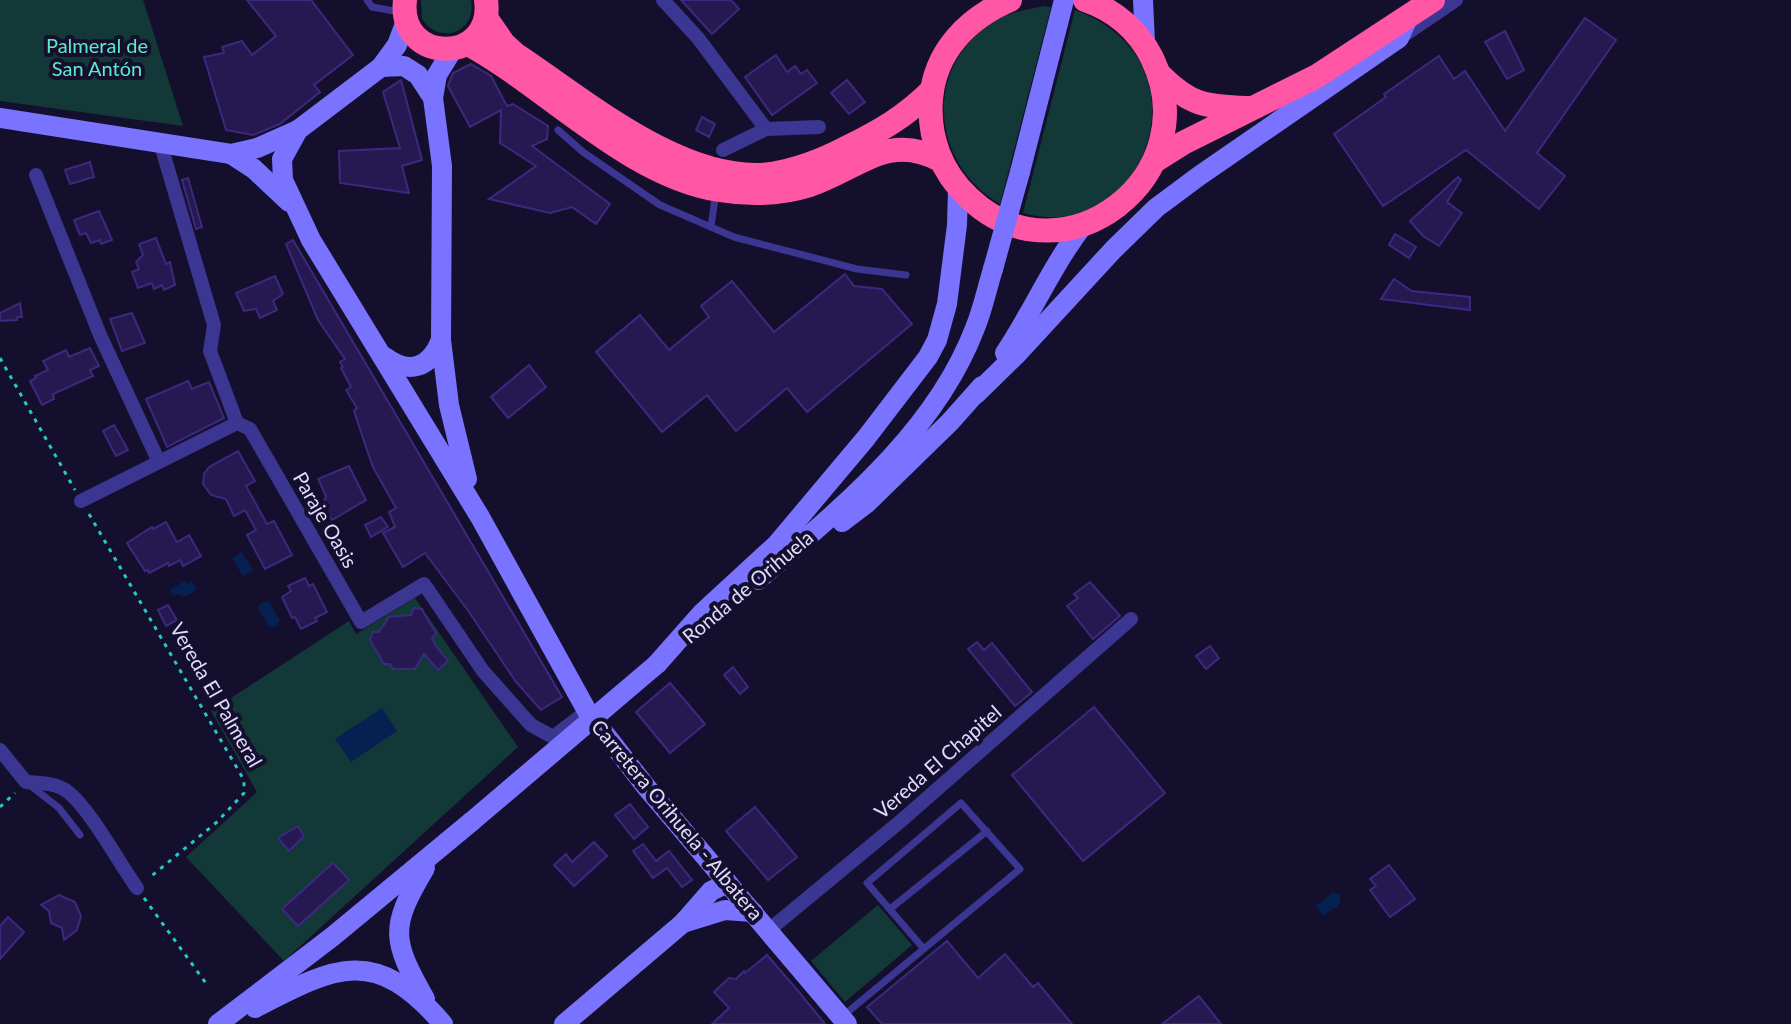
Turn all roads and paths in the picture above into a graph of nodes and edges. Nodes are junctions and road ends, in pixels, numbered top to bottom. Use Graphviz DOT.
graph roads {
  1 [pos="367,0"];
  2 [pos="663,0"];
  3 [pos="1064,0"];
  4 [pos="1085,0"];
  5 [pos="1143,0"];
  6 [pos="1433,0"];
  7 [pos="1456,0"];
  8 [pos="997,3"];
  9 [pos="487,5"];
  10 [pos="405,7"];
  11 [pos="1404,28"];
  12 [pos="1145,43"];
  13 [pos="460,46"];
  14 [pos="381,67"];
  15 [pos="1161,76"];
  16 [pos="932,90"];
  17 [pos="433,98"];
  18 [pos="1253,108"];
  19 [pos="0,118"];
  20 [pos="819,127"];
  21 [pos="766,129"];
  22 [pos="298,130"];
  23 [pos="558,130"];
  24 [pos="160,142"];
  25 [pos="723,150"];
  26 [pos="231,154"];
  27 [pos="940,160"];
  28 [pos="1156,160"];
  29 [pos="36,175"];
  30 [pos="958,188"];
  31 [pos="716,190"];
  32 [pos="297,210"];
  33 [pos="1084,224"];
  34 [pos="711,226"];
  35 [pos="906,275"];
  36 [pos="441,340"];
  37 [pos="385,357"];
  38 [pos="0,358"];
  39 [pos="976,394"];
  40 [pos="237,423"];
  41 [pos="159,462"];
  42 [pos="81,501"];
  43 [pos="480,517"];
  44 [pos="759,578"];
  45 [pos="1131,619"];
  46 [pos="657,664"];
  47 [pos="587,711"];
  48 [pos="0,750"];
  49 [pos="26,782"];
  50 [pos="0,807"];
  51 [pos="987,831"];
  52 [pos="80,835"];
  53 [pos="690,840"];
  54 [pos="432,855"];
  55 [pos="728,883"];
  56 [pos="137,888"];
  57 [pos="890,909"];
  58 [pos="753,912"];
  59 [pos="683,923"];
  60 [pos="769,930"];
  61 [pos="924,949"];
  62 [pos="208,986"];
  63 [pos="437,1017"];
  64 [pos="844,1021"];
  65 [pos="221,1024"];
  66 [pos="564,1024"];
  1 -- 10 [label="lane"];
  2 -- 21 [label="street"];
  3 -- 44 [label="main road, Ronda de Orihuela, bridge"];
  4 -- 12 [label="highway"];
  5 -- 12 [label="main road"];
  6 -- 11 [label="highway"];
  7 -- 11 [label="street"];
  8 -- 16 [label="highway"];
  9 -- 13 [label="highway"];
  9 -- 16 [label="highway"];
  10 -- 13 [label="highway"];
  10 -- 14 [label="main road"];
  11 -- 18 [label="highway"];
  11 -- 39 [label="main road"];
  12 -- 15 [label="highway"];
  13 -- 17 [label="main road"];
  13 -- 31 [label="highway"];
  14 -- 17 [label="main road"];
  14 -- 22 [label="main road"];
  15 -- 18 [label="highway"];
  15 -- 28 [label="highway"];
  16 -- 27 [label="highway"];
  17 -- 36 [label="main road"];
  18 -- 28 [label="highway"];
  19 -- 24 [label="main road"];
  20 -- 21 [label="street"];
  21 -- 25 [label="street"];
  22 -- 26 [label="main road"];
  22 -- 32 [label="main road"];
  23 -- 34 [label="lane"];
  24 -- 26 [label="main road"];
  24 -- 40 [label="street, Paraje Oasis"];
  26 -- 32 [label="main road"];
  27 -- 30 [label="highway"];
  27 -- 31 [label="highway"];
  28 -- 33 [label="highway"];
  29 -- 41 [label="street"];
  30 -- 33 [label="highway"];
  30 -- 46 [label="main road"];
  31 -- 34 [label="lane"];
  32 -- 37 [label="main road"];
  33 -- 39 [label="main road"];
  34 -- 35 [label="lane"];
  36 -- 37 [label="main road"];
  36 -- 43 [label="main road"];
  37 -- 43 [label="main road"];
  38 -- 42 [label="path, Vereda El Palmeral"];
  39 -- 44 [label="main road"];
  40 -- 41 [label="street"];
  40 -- 47 [label="street, Paraje Oasis"];
  41 -- 42 [label="street"];
  42 -- 56 [label="path, Vereda El Palmeral"];
  43 -- 47 [label="main road, Carretera Orihuela - Albatera"];
  44 -- 46 [label="main road, Ronda de Orihuela"];
  45 -- 60 [label="street, Vereda El Chapitel"];
  46 -- 54 [label="main road, Ronda de Orihuela, bridge"];
  47 -- 53 [label="main road, Carretera Orihuela - Albatera"];
  48 -- 49 [label="street"];
  49 -- 50 [label="path"];
  49 -- 52 [label="lane"];
  49 -- 56 [label="street"];
  51 -- 57 [label="lane"];
  51 -- 57 [label="lane"];
  51 -- 61 [label="lane"];
  53 -- 55 [label="main road, Carretera Orihuela - Albatera"];
  53 -- 59 [label="main road"];
  54 -- 63 [label="main road"];
  54 -- 65 [label="main road, Ronda de Orihuela"];
  55 -- 58 [label="main road, Carretera Orihuela - Albatera"];
  55 -- 59 [label="main road"];
  56 -- 62 [label="path"];
  57 -- 61 [label="lane"];
  58 -- 59 [label="main road"];
  58 -- 60 [label="main road, Carretera Orihuela - Albatera"];
  59 -- 66 [label="main road"];
  60 -- 64 [label="main road, Carretera Orihuela - Albatera"];
  61 -- 64 [label="lane"];
  63 -- 65 [label="main road"];
}
